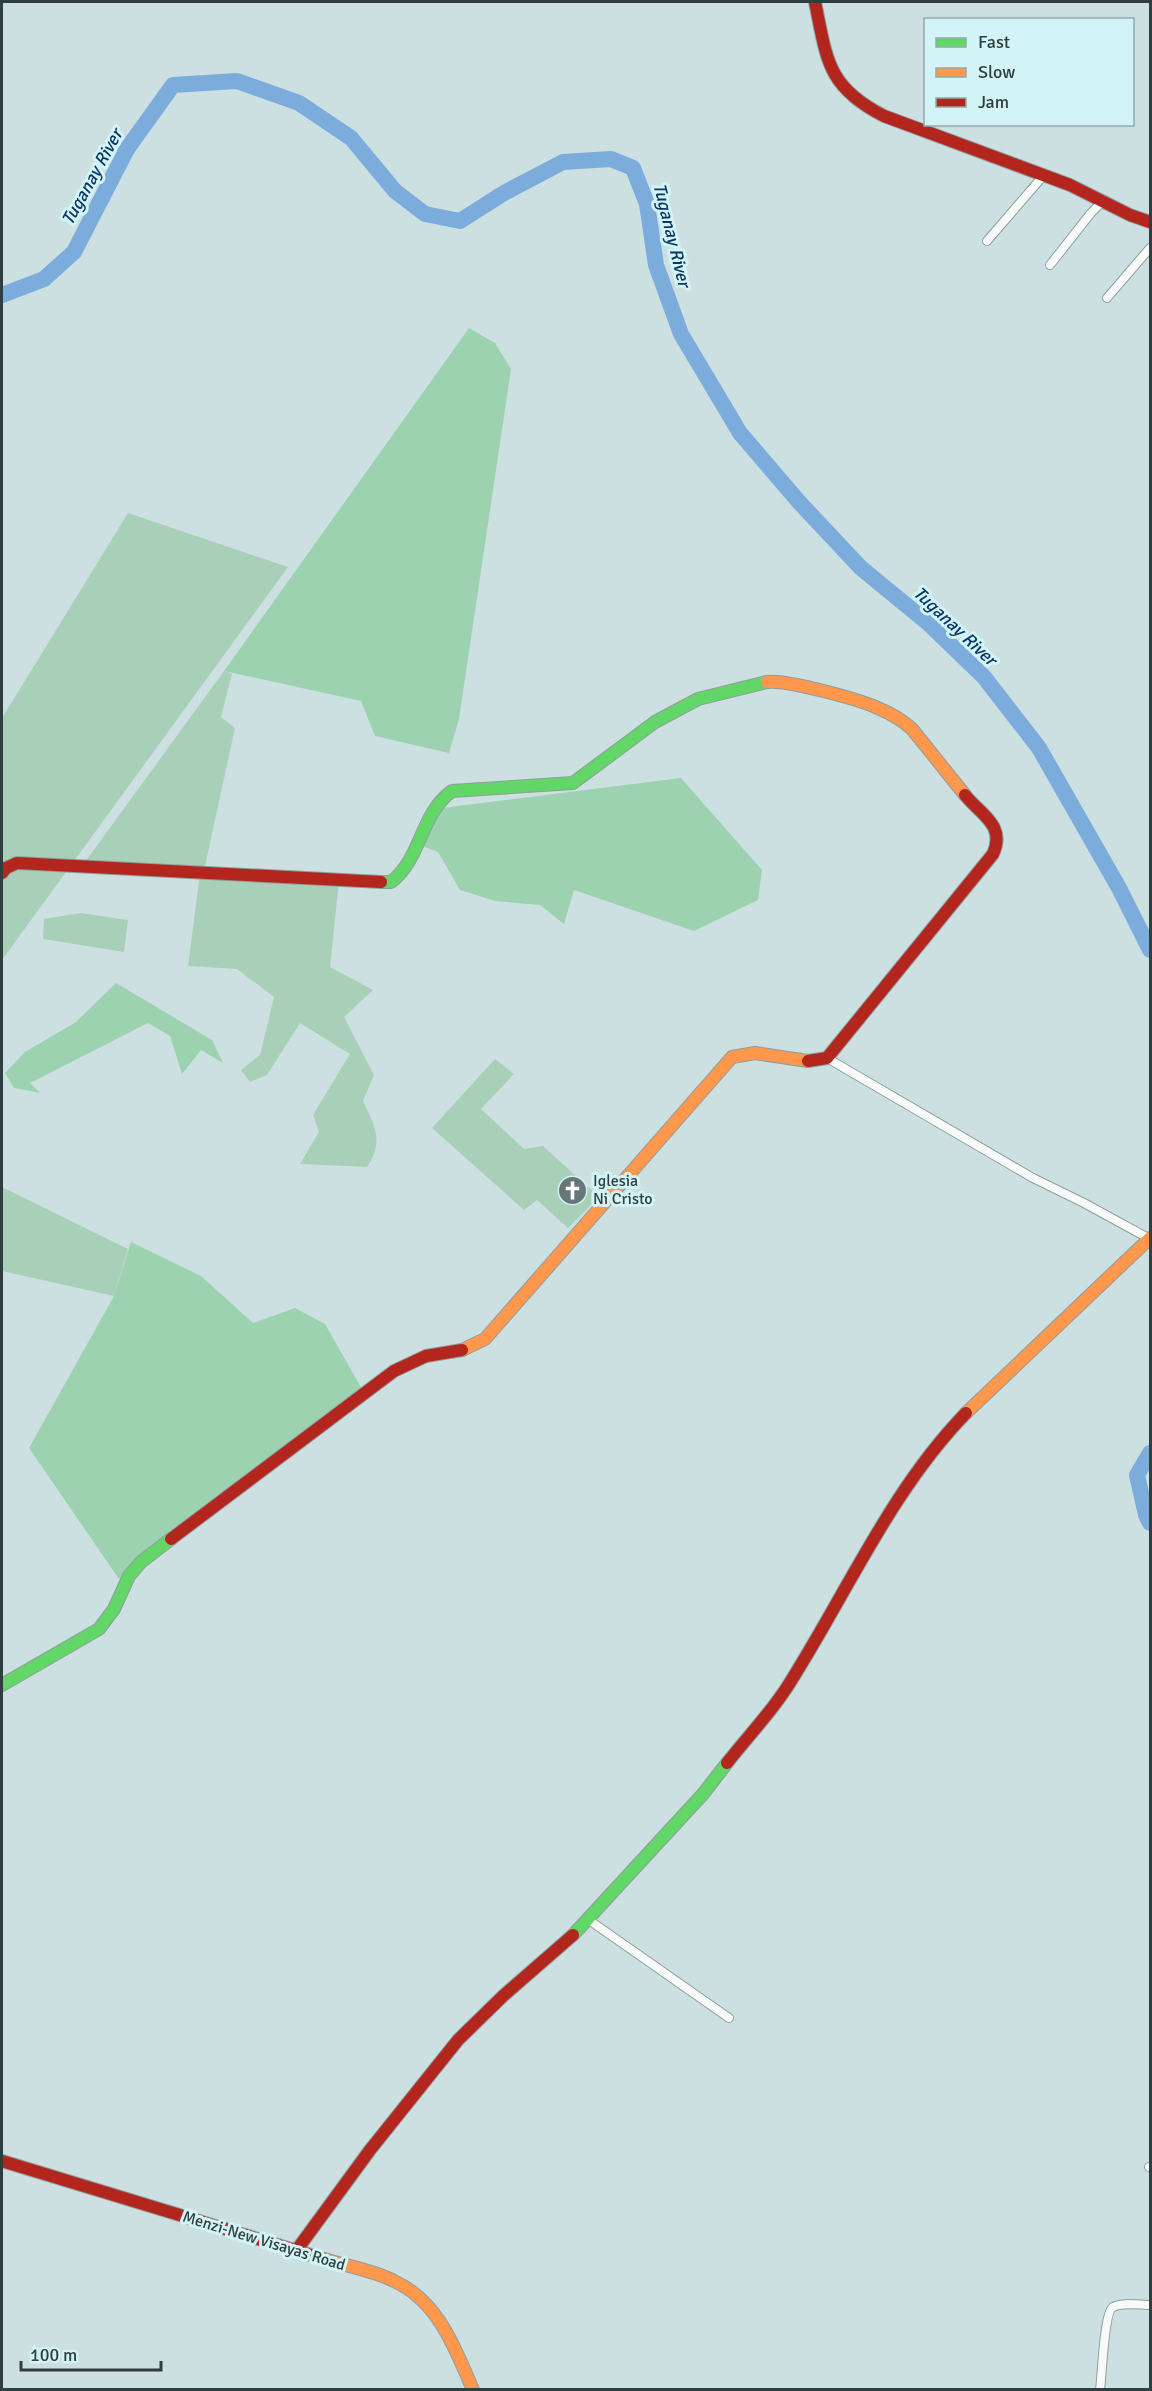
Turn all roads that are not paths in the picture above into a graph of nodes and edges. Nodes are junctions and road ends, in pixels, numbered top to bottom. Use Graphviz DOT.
graph roads {
  1 [pos="815,2"];
  2 [pos="1044,175"];
  3 [pos="1104,200"];
  4 [pos="1150,222"];
  5 [pos="987,241"];
  6 [pos="1150,248"];
  7 [pos="1050,265"];
  8 [pos="1107,298"];
  9 [pos="2,873"];
  10 [pos="827,1058"];
  11 [pos="1150,1238"];
  12 [pos="2,1685"];
  13 [pos="588,1920"];
  14 [pos="729,2018"];
  15 [pos="2,2161"];
  16 [pos="296,2251"];
  17 [pos="1150,2305"];
  18 [pos="473,2390"];
  19 [pos="1101,2390"];
  1 -- 2 [label="street"];
  2 -- 3 [label="street"];
  2 -- 5 [label="street"];
  3 -- 4 [label="street"];
  3 -- 7 [label="street"];
  6 -- 8 [label="street"];
  9 -- 10 [label="street"];
  10 -- 11 [label="street"];
  10 -- 12 [label="street"];
  11 -- 13 [label="street"];
  13 -- 14 [label="street"];
  13 -- 16 [label="street"];
  15 -- 16 [label="street, Menzi-New Visayas Road"];
  16 -- 18 [label="street, Menzi-New Visayas Road"];
  17 -- 19 [label="street"];
}
